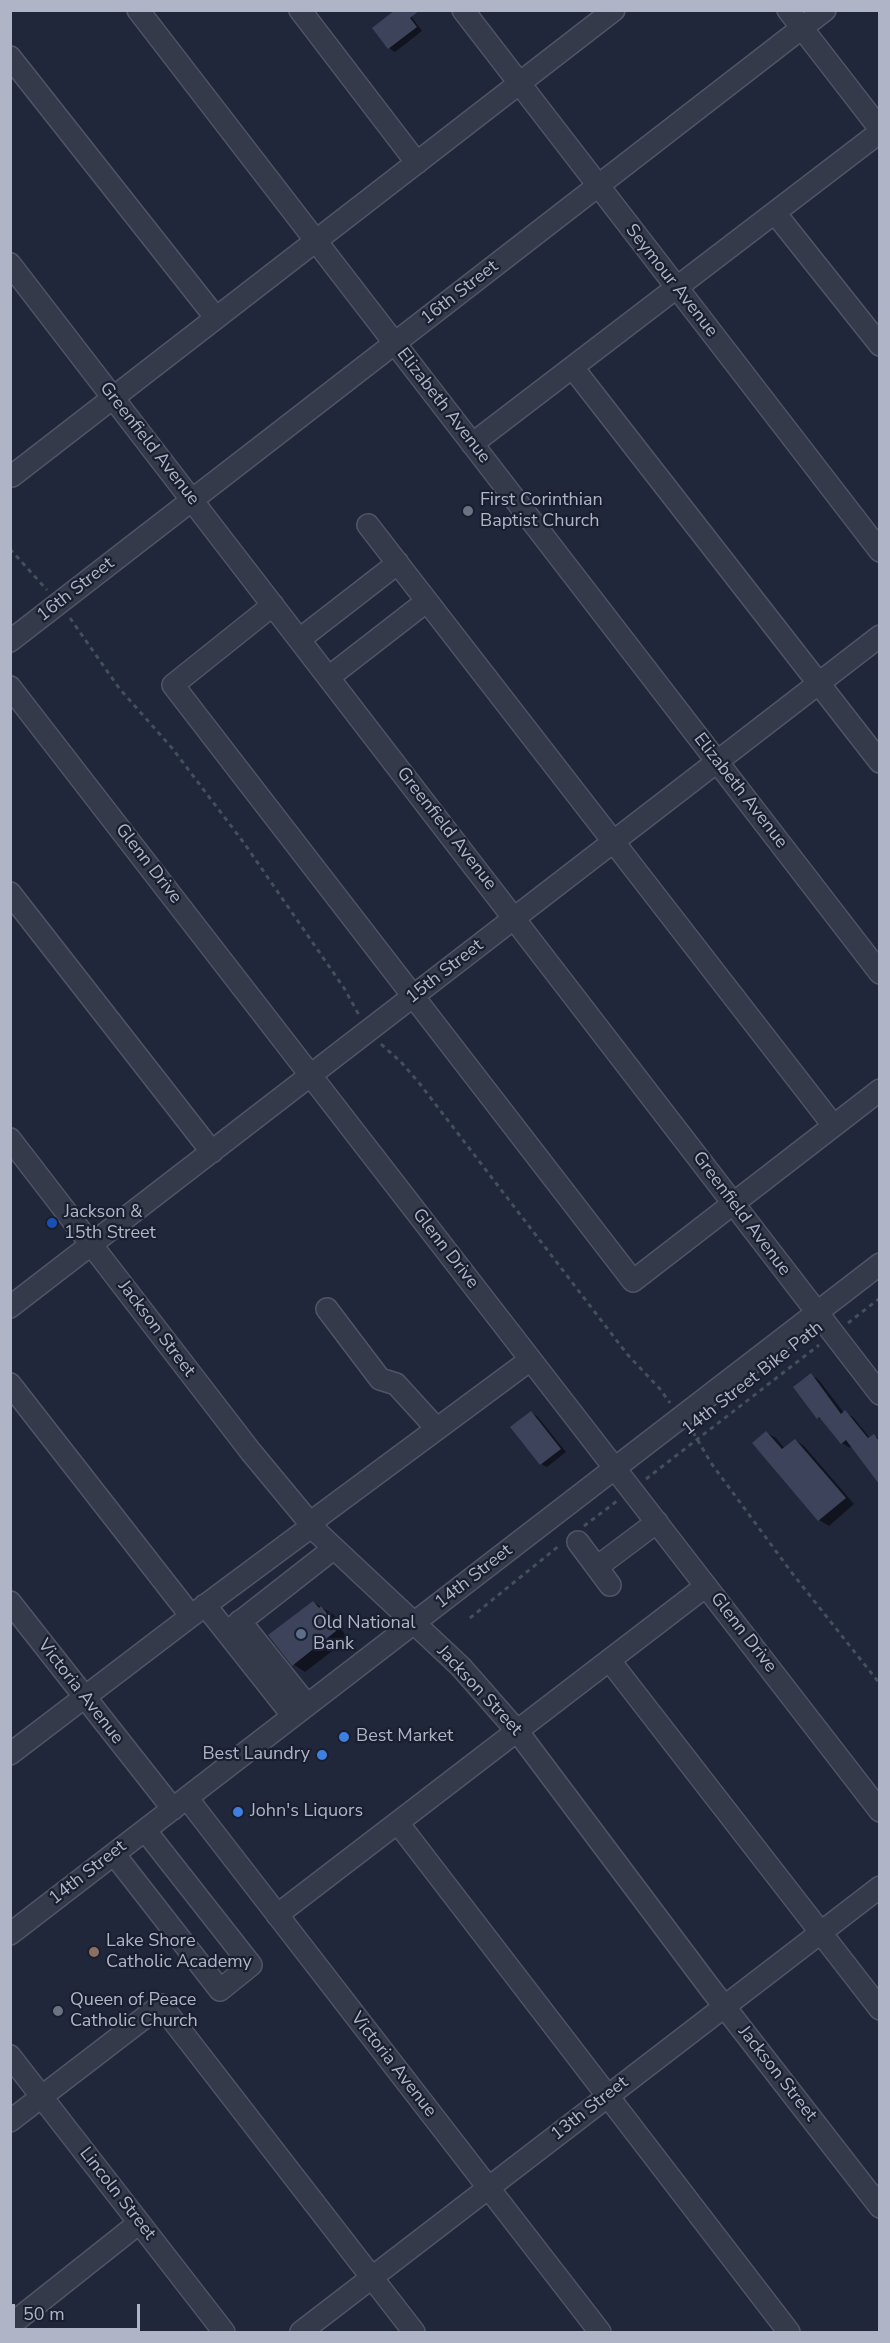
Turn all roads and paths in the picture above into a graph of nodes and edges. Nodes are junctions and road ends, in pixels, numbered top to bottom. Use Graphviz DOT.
graph roads {
  1 [pos="138,10"];
  2 [pos="300,10"];
  3 [pos="463,10"];
  4 [pos="614,10"];
  5 [pos="788,10"];
  6 [pos="825,10"];
  7 [pos="802,29"];
  8 [pos="10,57"];
  9 [pos="519,84"];
  10 [pos="879,131"];
  11 [pos="417,163"];
  12 [pos="598,186"];
  13 [pos="775,213"];
  14 [pos="315,241"];
  15 [pos="10,264"];
  16 [pos="677,288"];
  17 [pos="216,318"];
  18 [pos="395,344"];
  19 [pos="879,345"];
  20 [pos="573,368"];
  21 [pos="113,398"];
  22 [pos="472,444"];
  23 [pos="10,474"];
  24 [pos="192,500"];
  25 [pos="368,525"];
  26 [pos="10,549"];
  27 [pos="879,551"];
  28 [pos="398,563"];
  29 [pos="44,586"];
  30 [pos="427,601"];
  31 [pos="273,605"];
  32 [pos="70,619"];
  33 [pos="879,636"];
  34 [pos="300,639"];
  35 [pos="10,641"];
  36 [pos="328,677"];
  37 [pos="818,684"];
  38 [pos="10,687"];
  39 [pos="717,762"];
  40 [pos="879,762"];
  41 [pos="613,842"];
  42 [pos="10,893"];
  43 [pos="514,918"];
  44 [pos="879,973"];
  45 [pos="413,997"];
  46 [pos="359,1014"];
  47 [pos="379,1042"];
  48 [pos="310,1075"];
  49 [pos="879,1090"];
  50 [pos="833,1125"];
  51 [pos="10,1139"];
  52 [pos="212,1152"];
  53 [pos="733,1203"];
  54 [pos="92,1245"];
  55 [pos="879,1264"];
  56 [pos="879,1298"];
  57 [pos="10,1307"];
  58 [pos="327,1309"];
  59 [pos="817,1313"];
  60 [pos="833,1334"];
  61 [pos="530,1360"];
  62 [pos="10,1384"];
  63 [pos="879,1394"];
  64 [pos="670,1403"];
  65 [pos="437,1429"];
  66 [pos="694,1433"];
  67 [pos="697,1440"];
  68 [pos="615,1468"];
  69 [pos="642,1481"];
  70 [pos="621,1498"];
  71 [pos="657,1522"];
  72 [pos="311,1525"];
  73 [pos="574,1538"];
  74 [pos="333,1549"];
  75 [pos="597,1567"];
  76 [pos="610,1585"];
  77 [pos="706,1586"];
  78 [pos="10,1602"];
  79 [pos="198,1610"];
  80 [pos="470,1618"];
  81 [pos="414,1623"];
  82 [pos="234,1627"];
  83 [pos="610,1661"];
  84 [pos="879,1684"];
  85 [pos="84,1699"];
  86 [pos="300,1710"];
  87 [pos="518,1732"];
  88 [pos="10,1754"];
  89 [pos="180,1803"];
  90 [pos="879,1811"];
  91 [pos="398,1823"];
  92 [pos="145,1830"];
  93 [pos="114,1854"];
  94 [pos="879,1887"];
  95 [pos="277,1915"];
  96 [pos="820,1932"];
  97 [pos="10,1934"];
  98 [pos="724,2006"];
  99 [pos="879,2009"];
  100 [pos="10,2056"];
  101 [pos="42,2097"];
  102 [pos="606,2097"];
  103 [pos="10,2121"];
  104 [pos="489,2188"];
  105 [pos="879,2206"];
  106 [pos="140,2223"];
  107 [pos="372,2278"];
  108 [pos="19,2321"];
  109 [pos="224,2332"];
  110 [pos="301,2332"];
  111 [pos="414,2332"];
  112 [pos="600,2332"];
  113 [pos="789,2332"];
  1 -- 14 [label="street, Elizabeth Avenue"];
  2 -- 11 [label="street"];
  3 -- 9 [label="street, Seymour Avenue"];
  4 -- 9 [label="street"];
  5 -- 7 [label="street"];
  6 -- 7 [label="street, 16th Street"];
  7 -- 10 [label="street"];
  7 -- 12 [label="street, 16th Street"];
  8 -- 17 [label="street"];
  9 -- 11 [label="street"];
  9 -- 12 [label="street, Seymour Avenue"];
  10 -- 13 [label="street"];
  11 -- 14 [label="street"];
  12 -- 16 [label="street, Seymour Avenue"];
  12 -- 18 [label="street, 16th Street"];
  13 -- 16 [label="street"];
  13 -- 19 [label="street"];
  14 -- 17 [label="street"];
  14 -- 18 [label="street, Elizabeth Avenue"];
  15 -- 21 [label="street, Greenfield Avenue"];
  16 -- 20 [label="street"];
  16 -- 27 [label="street, Seymour Avenue"];
  17 -- 21 [label="street"];
  18 -- 22 [label="street, Elizabeth Avenue"];
  18 -- 24 [label="street, 16th Street"];
  20 -- 22 [label="street"];
  20 -- 37 [label="street"];
  21 -- 23 [label="street"];
  21 -- 24 [label="street, Greenfield Avenue"];
  22 -- 39 [label="street, Elizabeth Avenue"];
  24 -- 31 [label="street, Greenfield Avenue"];
  24 -- 35 [label="street, 16th Street"];
  25 -- 28 [label="street"];
  26 -- 29 [label="path"];
  28 -- 30 [label="street"];
  28 -- 34 [label="street"];
  30 -- 36 [label="street"];
  30 -- 41 [label="street"];
  31 -- 34 [label="street, Greenfield Avenue"];
  31 -- 45 [label="street"];
  32 -- 46 [label="path"];
  33 -- 37 [label="street, 15th Street"];
  34 -- 36 [label="street, Greenfield Avenue"];
  36 -- 43 [label="street, Greenfield Avenue"];
  37 -- 39 [label="street, 15th Street"];
  37 -- 40 [label="street"];
  38 -- 48 [label="street, Glenn Drive"];
  39 -- 41 [label="street, 15th Street"];
  39 -- 44 [label="street, Elizabeth Avenue"];
  41 -- 43 [label="street, 15th Street"];
  41 -- 50 [label="street"];
  42 -- 52 [label="street"];
  43 -- 45 [label="street, 15th Street"];
  43 -- 53 [label="street, Greenfield Avenue"];
  45 -- 48 [label="street, 15th Street"];
  45 -- 53 [label="street"];
  47 -- 64 [label="path"];
  48 -- 52 [label="street, 15th Street"];
  48 -- 61 [label="street, Glenn Drive"];
  49 -- 50 [label="street"];
  50 -- 53 [label="street"];
  51 -- 54 [label="street, Jackson Street"];
  52 -- 54 [label="street, 15th Street"];
  53 -- 59 [label="street, Greenfield Avenue"];
  54 -- 57 [label="street, 15th Street"];
  54 -- 72 [label="street, Jackson Street"];
  55 -- 59 [label="street, 14th Street"];
  56 -- 60 [label="path, 14th Street Bike Path"];
  58 -- 65 [label="street"];
  59 -- 60 [label="street, Greenfield Avenue"];
  59 -- 68 [label="street, 14th Street"];
  60 -- 63 [label="street, Greenfield Avenue"];
  60 -- 67 [label="path, 14th Street Bike Path"];
  61 -- 65 [label="street"];
  61 -- 68 [label="street, Glenn Drive"];
  62 -- 79 [label="street"];
  65 -- 72 [label="street"];
  66 -- 67 [label="path"];
  67 -- 69 [label="path, 14th Street Bike Path"];
  67 -- 84 [label="path"];
  68 -- 71 [label="street, Glenn Drive"];
  68 -- 81 [label="street, 14th Street"];
  70 -- 73 [label="path"];
  71 -- 75 [label="street"];
  71 -- 77 [label="street, Glenn Drive"];
  72 -- 74 [label="street, Jackson Street"];
  72 -- 79 [label="street"];
  73 -- 75 [label="street"];
  73 -- 80 [label="path"];
  74 -- 81 [label="street, Jackson Street"];
  74 -- 82 [label="street"];
  75 -- 76 [label="street"];
  77 -- 83 [label="street"];
  77 -- 90 [label="street, Glenn Drive"];
  78 -- 85 [label="street, Victoria Avenue"];
  79 -- 82 [label="street"];
  79 -- 85 [label="street"];
  81 -- 86 [label="street, 14th Street"];
  81 -- 87 [label="street, Jackson Street"];
  82 -- 86 [label="street"];
  83 -- 87 [label="street"];
  83 -- 96 [label="street"];
  85 -- 88 [label="street"];
  85 -- 89 [label="street, Victoria Avenue"];
  86 -- 89 [label="street, 14th Street"];
  87 -- 91 [label="street"];
  87 -- 98 [label="street, Jackson Street"];
  89 -- 92 [label="street, 14th Street"];
  89 -- 95 [label="street, Victoria Avenue"];
  91 -- 95 [label="street"];
  91 -- 102 [label="street"];
  92 -- 93 [label="street, 14th Street"];
  92 -- 93 [label="street"];
  93 -- 97 [label="street, 14th Street"];
  94 -- 96 [label="street, 13th Street"];
  95 -- 104 [label="street, Victoria Avenue"];
  96 -- 98 [label="street, 13th Street"];
  96 -- 99 [label="street"];
  98 -- 102 [label="street, 13th Street"];
  98 -- 105 [label="street, Jackson Street"];
  100 -- 101 [label="street, Lincoln Street"];
  101 -- 103 [label="street"];
  101 -- 106 [label="street, Lincoln Street"];
  101 -- 107 [label="street"];
  102 -- 104 [label="street, 13th Street"];
  102 -- 113 [label="street"];
  104 -- 107 [label="street, 13th Street"];
  104 -- 112 [label="street, Victoria Avenue"];
  106 -- 108 [label="street"];
  106 -- 109 [label="street, Lincoln Street"];
  107 -- 110 [label="street, 13th Street"];
  107 -- 111 [label="street"];
}
